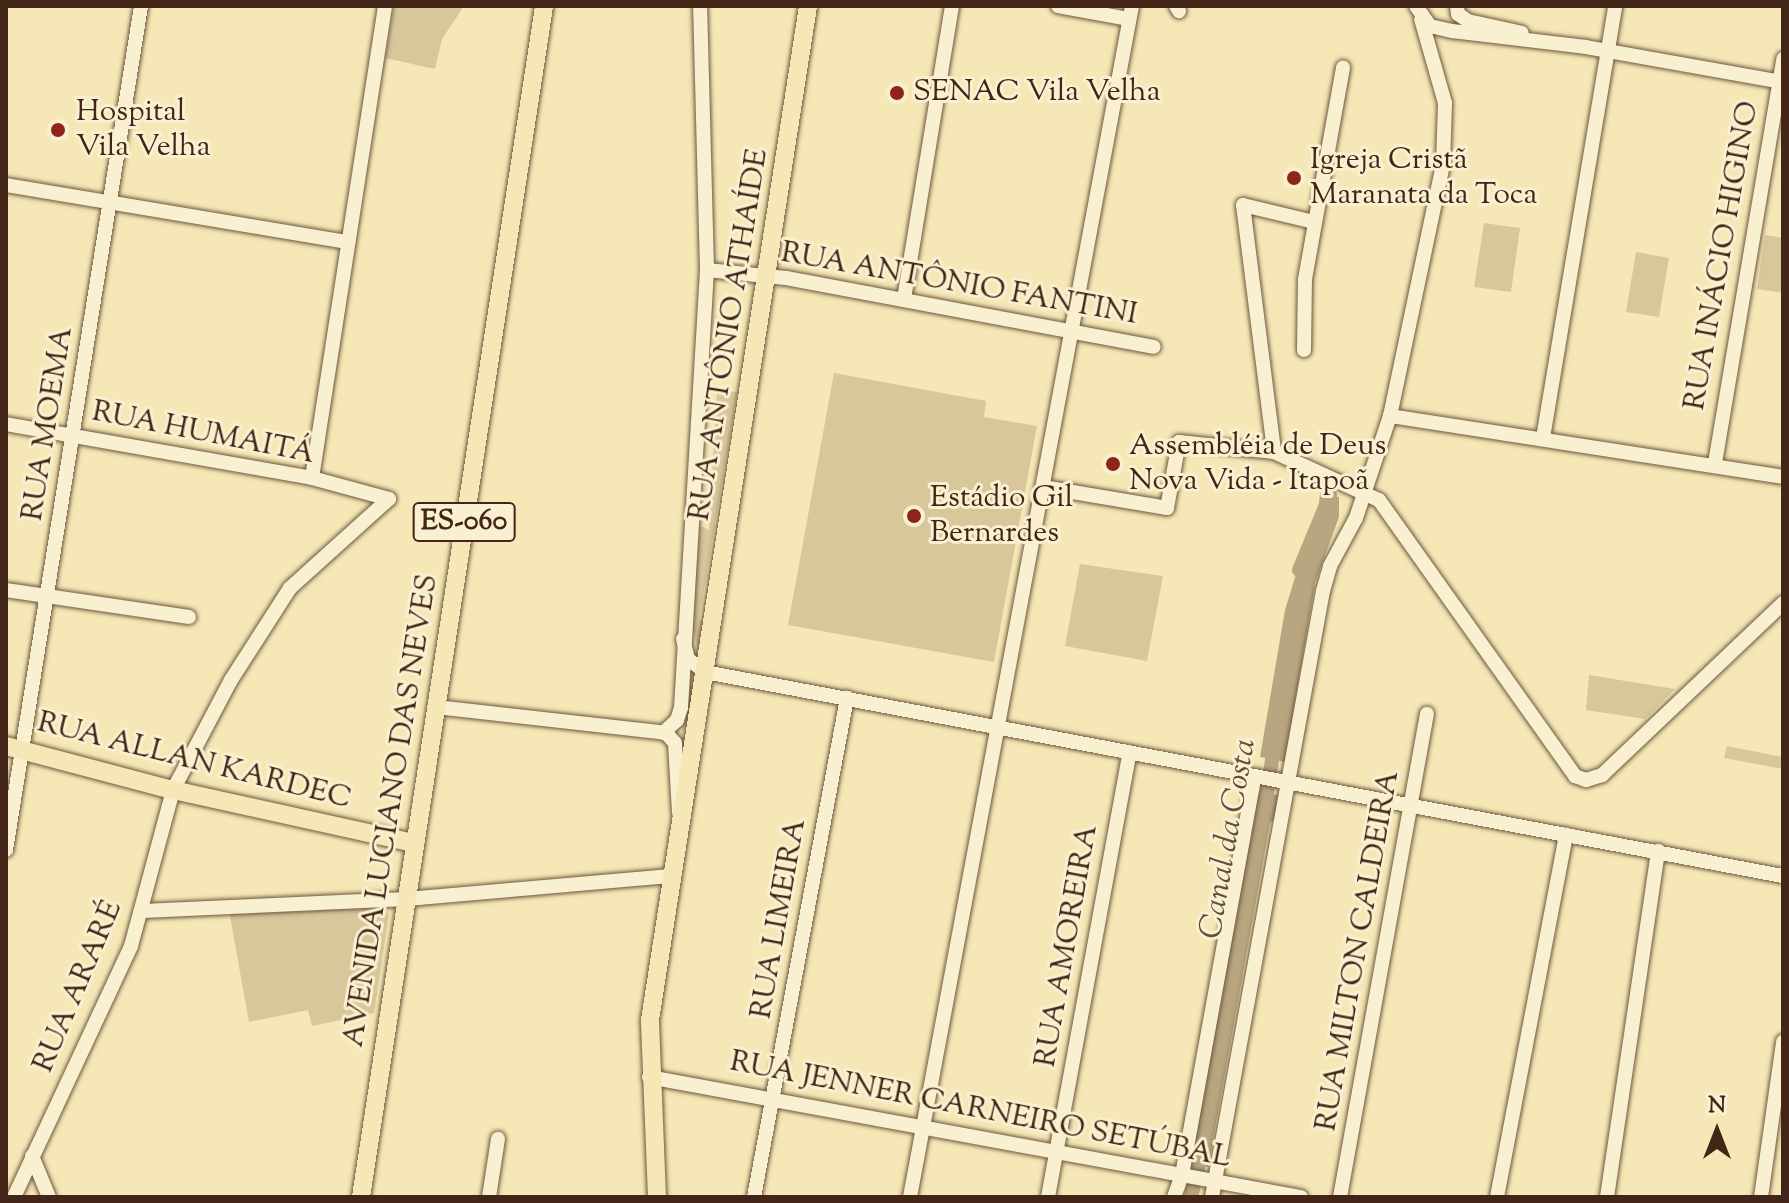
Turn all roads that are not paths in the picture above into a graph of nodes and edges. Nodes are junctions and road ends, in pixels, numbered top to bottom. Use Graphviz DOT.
graph roads {
  1 [pos="141,6"];
  2 [pos="385,6"];
  3 [pos="544,6"];
  4 [pos="700,6"];
  5 [pos="808,6"];
  6 [pos="952,6"];
  7 [pos="1058,6"];
  8 [pos="1457,6"];
  9 [pos="1615,6"];
  10 [pos="1130,12"];
  11 [pos="1418,12"];
  12 [pos="1586,47"];
  13 [pos="1609,52"];
  14 [pos="1783,59"];
  15 [pos="1343,67"];
  16 [pos="1781,82"];
  17 [pos="6,185"];
  18 [pos="113,202"];
  19 [pos="1314,222"];
  20 [pos="348,242"];
  21 [pos="707,270"];
  22 [pos="769,276"];
  23 [pos="904,299"];
  24 [pos="1071,332"];
  25 [pos="1154,347"];
  26 [pos="1304,350"];
  27 [pos="1390,416"];
  28 [pos="6,424"];
  29 [pos="70,435"];
  30 [pos="1543,438"];
  31 [pos="1274,452"];
  32 [pos="1715,463"];
  33 [pos="1783,477"];
  34 [pos="312,478"];
  35 [pos="1043,487"];
  36 [pos="1364,490"];
  37 [pos="389,499"];
  38 [pos="6,590"];
  39 [pos="50,596"];
  40 [pos="1783,603"];
  41 [pos="189,617"];
  42 [pos="683,639"];
  43 [pos="705,672"];
  44 [pos="847,698"];
  45 [pos="436,707"];
  46 [pos="1427,714"];
  47 [pos="996,725"];
  48 [pos="663,733"];
  49 [pos="14,748"];
  50 [pos="1130,752"];
  51 [pos="1257,780"];
  52 [pos="1286,785"];
  53 [pos="173,790"];
  54 [pos="1413,808"];
  55 [pos="680,817"];
  56 [pos="1566,834"];
  57 [pos="415,843"];
  58 [pos="6,850"];
  59 [pos="1658,851"];
  60 [pos="670,876"];
  61 [pos="1783,876"];
  62 [pos="407,899"];
  63 [pos="143,911"];
  64 [pos="1783,1042"];
  65 [pos="649,1077"];
  66 [pos="773,1099"];
  67 [pos="923,1125"];
  68 [pos="498,1139"];
  69 [pos="1057,1149"];
  70 [pos="32,1156"];
  71 [pos="1185,1175"];
  72 [pos="1211,1180"];
  73 [pos="14,1197"];
  74 [pos="49,1197"];
  75 [pos="361,1197"];
  76 [pos="489,1197"];
  77 [pos="657,1197"];
  78 [pos="754,1197"];
  79 [pos="910,1197"];
  80 [pos="1048,1197"];
  81 [pos="1174,1197"];
  82 [pos="1212,1197"];
  83 [pos="1301,1197"];
  84 [pos="1340,1197"];
  85 [pos="1497,1197"];
  86 [pos="1607,1197"];
  87 [pos="1761,1197"];
  1 -- 18 [label="street, RUA MOEMA"];
  2 -- 20 [label="street"];
  3 -- 45 [label="main road, AVENIDA LUCIANO DAS NEVES / ES-060"];
  4 -- 21 [label="street"];
  5 -- 22 [label="main road, RUA ANTÔNIO ATHAÍDE"];
  6 -- 23 [label="street"];
  7 -- 10 [label="street"];
  8 -- 12 [label="street"];
  9 -- 13 [label="street"];
  10 -- 24 [label="street"];
  11 -- 12 [label="street"];
  11 -- 27 [label="street"];
  12 -- 13 [label="street"];
  13 -- 16 [label="street"];
  13 -- 30 [label="street"];
  14 -- 16 [label="street, RUA INÁCIO HIGINO"];
  15 -- 19 [label="street"];
  16 -- 32 [label="street, RUA INÁCIO HIGINO"];
  17 -- 18 [label="street"];
  18 -- 20 [label="street"];
  18 -- 29 [label="street, RUA MOEMA"];
  19 -- 26 [label="street"];
  19 -- 31 [label="street"];
  20 -- 34 [label="street"];
  21 -- 22 [label="street, RUA ANTÔNIO FANTINI"];
  21 -- 42 [label="street"];
  22 -- 23 [label="street, RUA ANTÔNIO FANTINI"];
  22 -- 43 [label="main road, RUA ANTÔNIO ATHAÍDE"];
  23 -- 24 [label="street, RUA ANTÔNIO FANTINI"];
  24 -- 25 [label="street, RUA ANTÔNIO FANTINI"];
  24 -- 35 [label="street"];
  27 -- 30 [label="street"];
  27 -- 36 [label="street"];
  28 -- 29 [label="street, RUA HUMAITÁ"];
  29 -- 34 [label="street, RUA HUMAITÁ"];
  29 -- 39 [label="street, RUA MOEMA"];
  30 -- 32 [label="street"];
  31 -- 35 [label="street"];
  31 -- 36 [label="street"];
  32 -- 33 [label="street"];
  34 -- 37 [label="street, RUA HUMAITÁ"];
  35 -- 47 [label="street"];
  36 -- 40 [label="street"];
  36 -- 52 [label="street"];
  37 -- 53 [label="street, RUA ARARÉ"];
  38 -- 39 [label="street"];
  39 -- 41 [label="street"];
  39 -- 49 [label="street, RUA MOEMA"];
  42 -- 43 [label="street"];
  42 -- 48 [label="street"];
  43 -- 44 [label="street"];
  43 -- 55 [label="main road, RUA ANTÔNIO ATHAÍDE"];
  44 -- 47 [label="street"];
  44 -- 66 [label="street, RUA LIMEIRA"];
  45 -- 48 [label="street"];
  45 -- 57 [label="main road, AVENIDA LUCIANO DAS NEVES / ES-060"];
  46 -- 54 [label="street, RUA MILTON CALDEIRA"];
  47 -- 50 [label="street"];
  47 -- 67 [label="street"];
  48 -- 55 [label="street"];
  49 -- 53 [label="main road, RUA ALLAN KARDEC"];
  49 -- 58 [label="street, RUA MOEMA"];
  50 -- 51 [label="street"];
  50 -- 69 [label="street, RUA AMOREIRA"];
  51 -- 52 [label="street"];
  51 -- 71 [label="street"];
  52 -- 54 [label="street"];
  52 -- 72 [label="street"];
  53 -- 57 [label="main road, RUA ALLAN KARDEC"];
  53 -- 63 [label="street, RUA ARARÉ"];
  54 -- 56 [label="street"];
  54 -- 84 [label="street, RUA MILTON CALDEIRA"];
  55 -- 60 [label="main road, RUA ANTÔNIO ATHAÍDE"];
  56 -- 59 [label="street"];
  56 -- 85 [label="street"];
  57 -- 62 [label="main road, AVENIDA LUCIANO DAS NEVES / ES-060"];
  59 -- 61 [label="street"];
  59 -- 86 [label="street"];
  60 -- 62 [label="street"];
  60 -- 65 [label="main road, RUA ANTÔNIO ATHAÍDE"];
  62 -- 63 [label="street"];
  62 -- 75 [label="main road, AVENIDA LUCIANO DAS NEVES / ES-060"];
  63 -- 70 [label="street, RUA ARARÉ"];
  64 -- 87 [label="street"];
  65 -- 66 [label="street, RUA JENNER CARNEIRO SETÚBAL"];
  65 -- 77 [label="main road, RUA ANTÔNIO ATHAÍDE"];
  66 -- 67 [label="street, RUA JENNER CARNEIRO SETÚBAL"];
  66 -- 78 [label="street, RUA LIMEIRA"];
  67 -- 69 [label="street, RUA JENNER CARNEIRO SETÚBAL"];
  67 -- 79 [label="street"];
  68 -- 76 [label="street"];
  69 -- 71 [label="street, RUA JENNER CARNEIRO SETÚBAL"];
  69 -- 80 [label="street, RUA AMOREIRA"];
  70 -- 73 [label="street, RUA ARARÉ"];
  70 -- 74 [label="street"];
  71 -- 72 [label="street, RUA JENNER CARNEIRO SETÚBAL"];
  71 -- 81 [label="street"];
  72 -- 82 [label="street"];
  72 -- 83 [label="street, RUA JENNER CARNEIRO SETÚBAL"];
}
